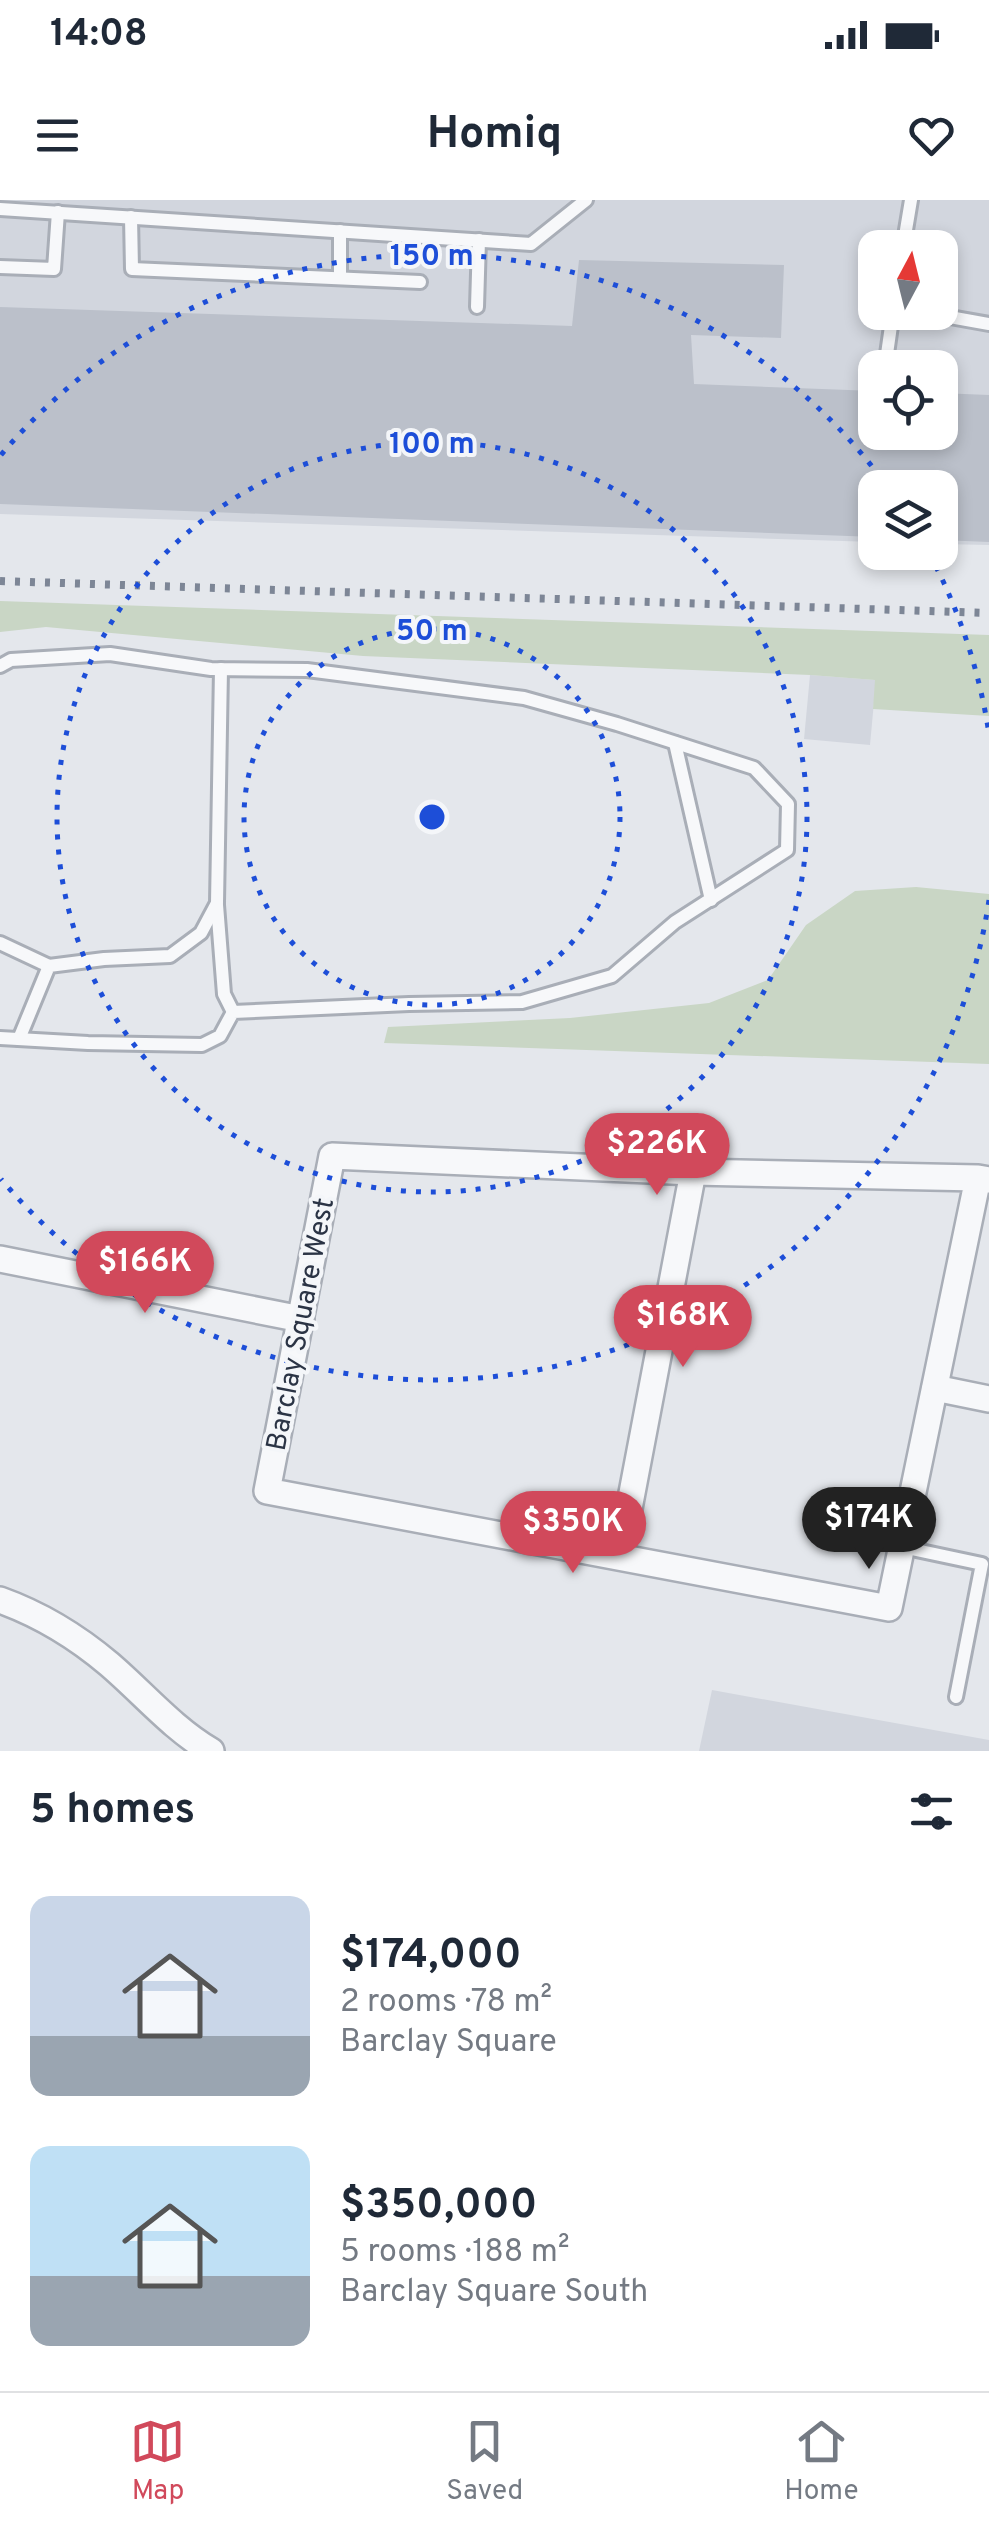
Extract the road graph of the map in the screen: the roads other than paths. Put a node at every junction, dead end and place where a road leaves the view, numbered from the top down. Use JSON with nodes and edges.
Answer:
{"nodes":[{"id":1,"x":586,"y":200,"type":"edge"},
{"id":2,"x":911,"y":200,"type":"edge"},
{"id":3,"x":18,"y":205,"type":"edge"},
{"id":4,"x":0,"y":209,"type":"edge"},
{"id":5,"x":58,"y":212,"type":"junction"},
{"id":6,"x":131,"y":217,"type":"junction"},
{"id":7,"x":907,"y":230,"type":"edge"},
{"id":8,"x":340,"y":231,"type":"junction"},
{"id":9,"x":479,"y":240,"type":"junction"},
{"id":10,"x":0,"y":267,"type":"edge"},
{"id":11,"x":340,"y":278,"type":"junction"},
{"id":12,"x":420,"y":282,"type":"dead end"},
{"id":13,"x":476,"y":307,"type":"dead end"},
{"id":14,"x":958,"y":318,"type":"edge"},
{"id":15,"x":989,"y":324,"type":"edge"},
{"id":16,"x":0,"y":666,"type":"edge"},
{"id":17,"x":222,"y":669,"type":"junction"},
{"id":18,"x":674,"y":744,"type":"junction"},
{"id":19,"x":711,"y":900,"type":"junction"},
{"id":20,"x":217,"y":903,"type":"junction"},
{"id":21,"x":0,"y":942,"type":"edge"},
{"id":22,"x":48,"y":966,"type":"junction"},
{"id":23,"x":233,"y":1012,"type":"junction"},
{"id":24,"x":0,"y":1038,"type":"edge"},
{"id":25,"x":19,"y":1039,"type":"junction"},
{"id":26,"x":693,"y":1172,"type":"junction"},
{"id":27,"x":983,"y":1179,"type":"edge"},
{"id":28,"x":0,"y":1259,"type":"edge"},
{"id":29,"x":301,"y":1320,"type":"junction"},
{"id":30,"x":935,"y":1388,"type":"junction"},
{"id":31,"x":989,"y":1399,"type":"edge"},
{"id":32,"x":902,"y":1547,"type":"junction"},
{"id":33,"x":620,"y":1556,"type":"junction"},
{"id":34,"x":0,"y":1600,"type":"edge"},
{"id":35,"x":956,"y":1697,"type":"dead end"},
{"id":36,"x":211,"y":1751,"type":"edge"}],
"edges":[{"from":1,"to":9,"type":"lane"},
{"from":2,"to":7,"type":"lane"},
{"from":3,"to":4,"type":"lane"},
{"from":3,"to":5,"type":"lane"},
{"from":5,"to":6,"type":"lane"},
{"from":5,"to":10,"type":"lane"},
{"from":6,"to":8,"type":"lane"},
{"from":6,"to":11,"type":"lane"},
{"from":8,"to":9,"type":"lane"},
{"from":8,"to":11,"type":"lane"},
{"from":9,"to":13,"type":"lane"},
{"from":11,"to":12,"type":"lane"},
{"from":14,"to":15,"type":"lane"},
{"from":16,"to":17,"type":"lane"},
{"from":17,"to":18,"type":"lane"},
{"from":17,"to":20,"type":"lane"},
{"from":18,"to":19,"type":"lane"},
{"from":18,"to":19,"type":"lane"},
{"from":19,"to":23,"type":"lane"},
{"from":20,"to":22,"type":"lane"},
{"from":20,"to":23,"type":"lane"},
{"from":21,"to":22,"type":"lane"},
{"from":22,"to":25,"type":"lane"},
{"from":23,"to":25,"type":"lane"},
{"from":24,"to":25,"type":"lane"},
{"from":26,"to":27,"type":"street"},
{"from":26,"to":29,"type":"street","name":"Barclay Square West"},
{"from":26,"to":33,"type":"street"},
{"from":27,"to":30,"type":"street"},
{"from":28,"to":29,"type":"street"},
{"from":29,"to":33,"type":"street","name":"Barclay Square West"},
{"from":30,"to":31,"type":"street"},
{"from":30,"to":32,"type":"street"},
{"from":32,"to":33,"type":"street"},
{"from":32,"to":35,"type":"lane"},
{"from":34,"to":36,"type":"street"}]}
